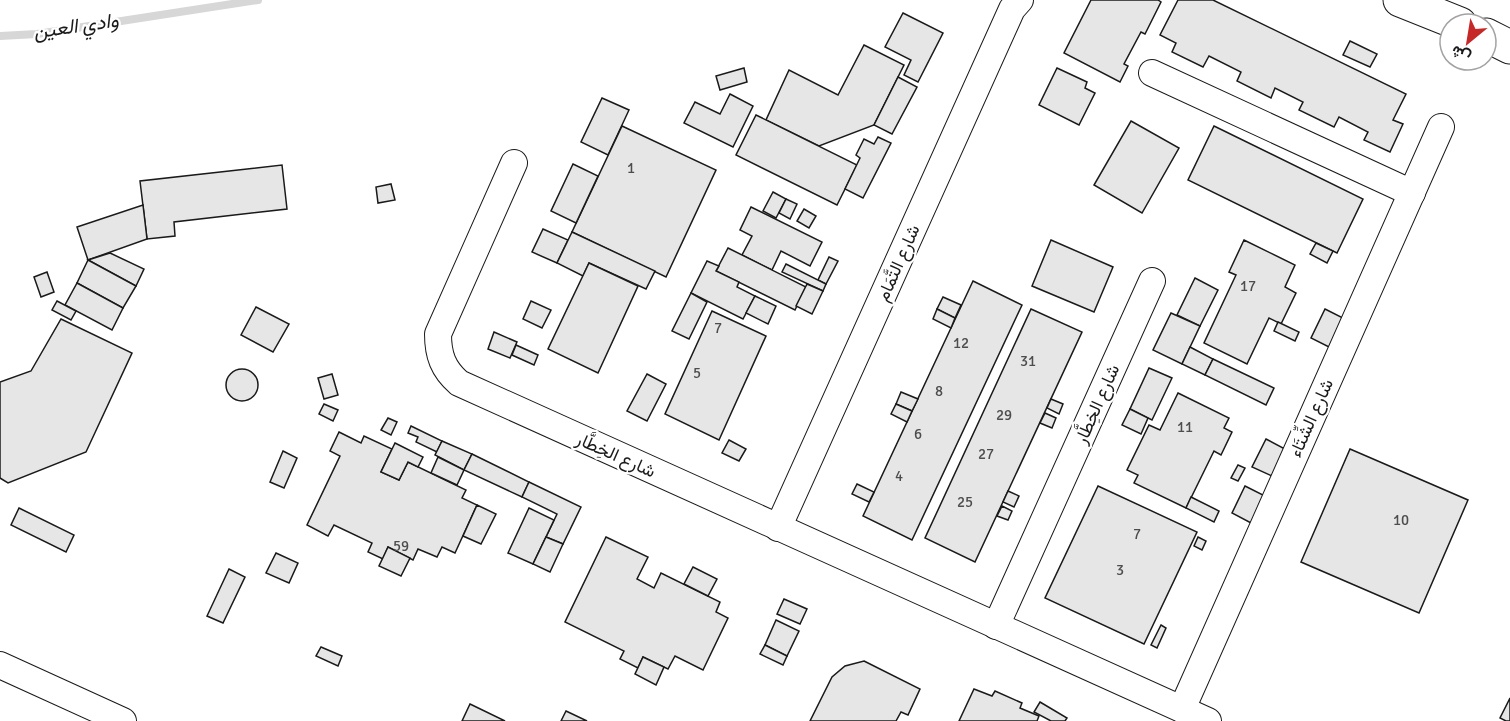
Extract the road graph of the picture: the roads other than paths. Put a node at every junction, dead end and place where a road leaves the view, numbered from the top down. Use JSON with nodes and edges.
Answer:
{"nodes":[{"id":1,"x":1020,"y":0,"type":"edge"},
{"id":2,"x":1400,"y":0,"type":"edge"},
{"id":3,"x":1438,"y":15,"type":"edge"},
{"id":4,"x":1152,"y":73,"type":"dead end"},
{"id":5,"x":1441,"y":127,"type":"dead end"},
{"id":6,"x":514,"y":163,"type":"dead end"},
{"id":7,"x":1412,"y":193,"type":"junction"},
{"id":8,"x":1152,"y":280,"type":"dead end"},
{"id":9,"x":778,"y":528,"type":"junction"},
{"id":10,"x":996,"y":626,"type":"junction"},
{"id":11,"x":0,"y":665,"type":"edge"},
{"id":12,"x":1182,"y":709,"type":"junction"},
{"id":13,"x":123,"y":721,"type":"edge"},
{"id":14,"x":1208,"y":721,"type":"edge"}],
"edges":[{"from":1,"to":9,"type":"street","name":"شارع التَّمَام"},
{"from":2,"to":3,"type":"main road"},
{"from":4,"to":7,"type":"street"},
{"from":5,"to":7,"type":"street","name":"شارع الشِّتَاء"},
{"from":6,"to":9,"type":"street","name":"شارع الخِطَّار"},
{"from":7,"to":12,"type":"street","name":"شارع الشِّتَاء"},
{"from":8,"to":10,"type":"street","name":"شارع الخِطَّار"},
{"from":9,"to":10,"type":"street","name":"شارع الخِطَّار"},
{"from":10,"to":12,"type":"street","name":"شارع الخِطَّار"},
{"from":11,"to":13,"type":"street"},
{"from":12,"to":14,"type":"street","name":"شارع الخِطَّار"}]}
